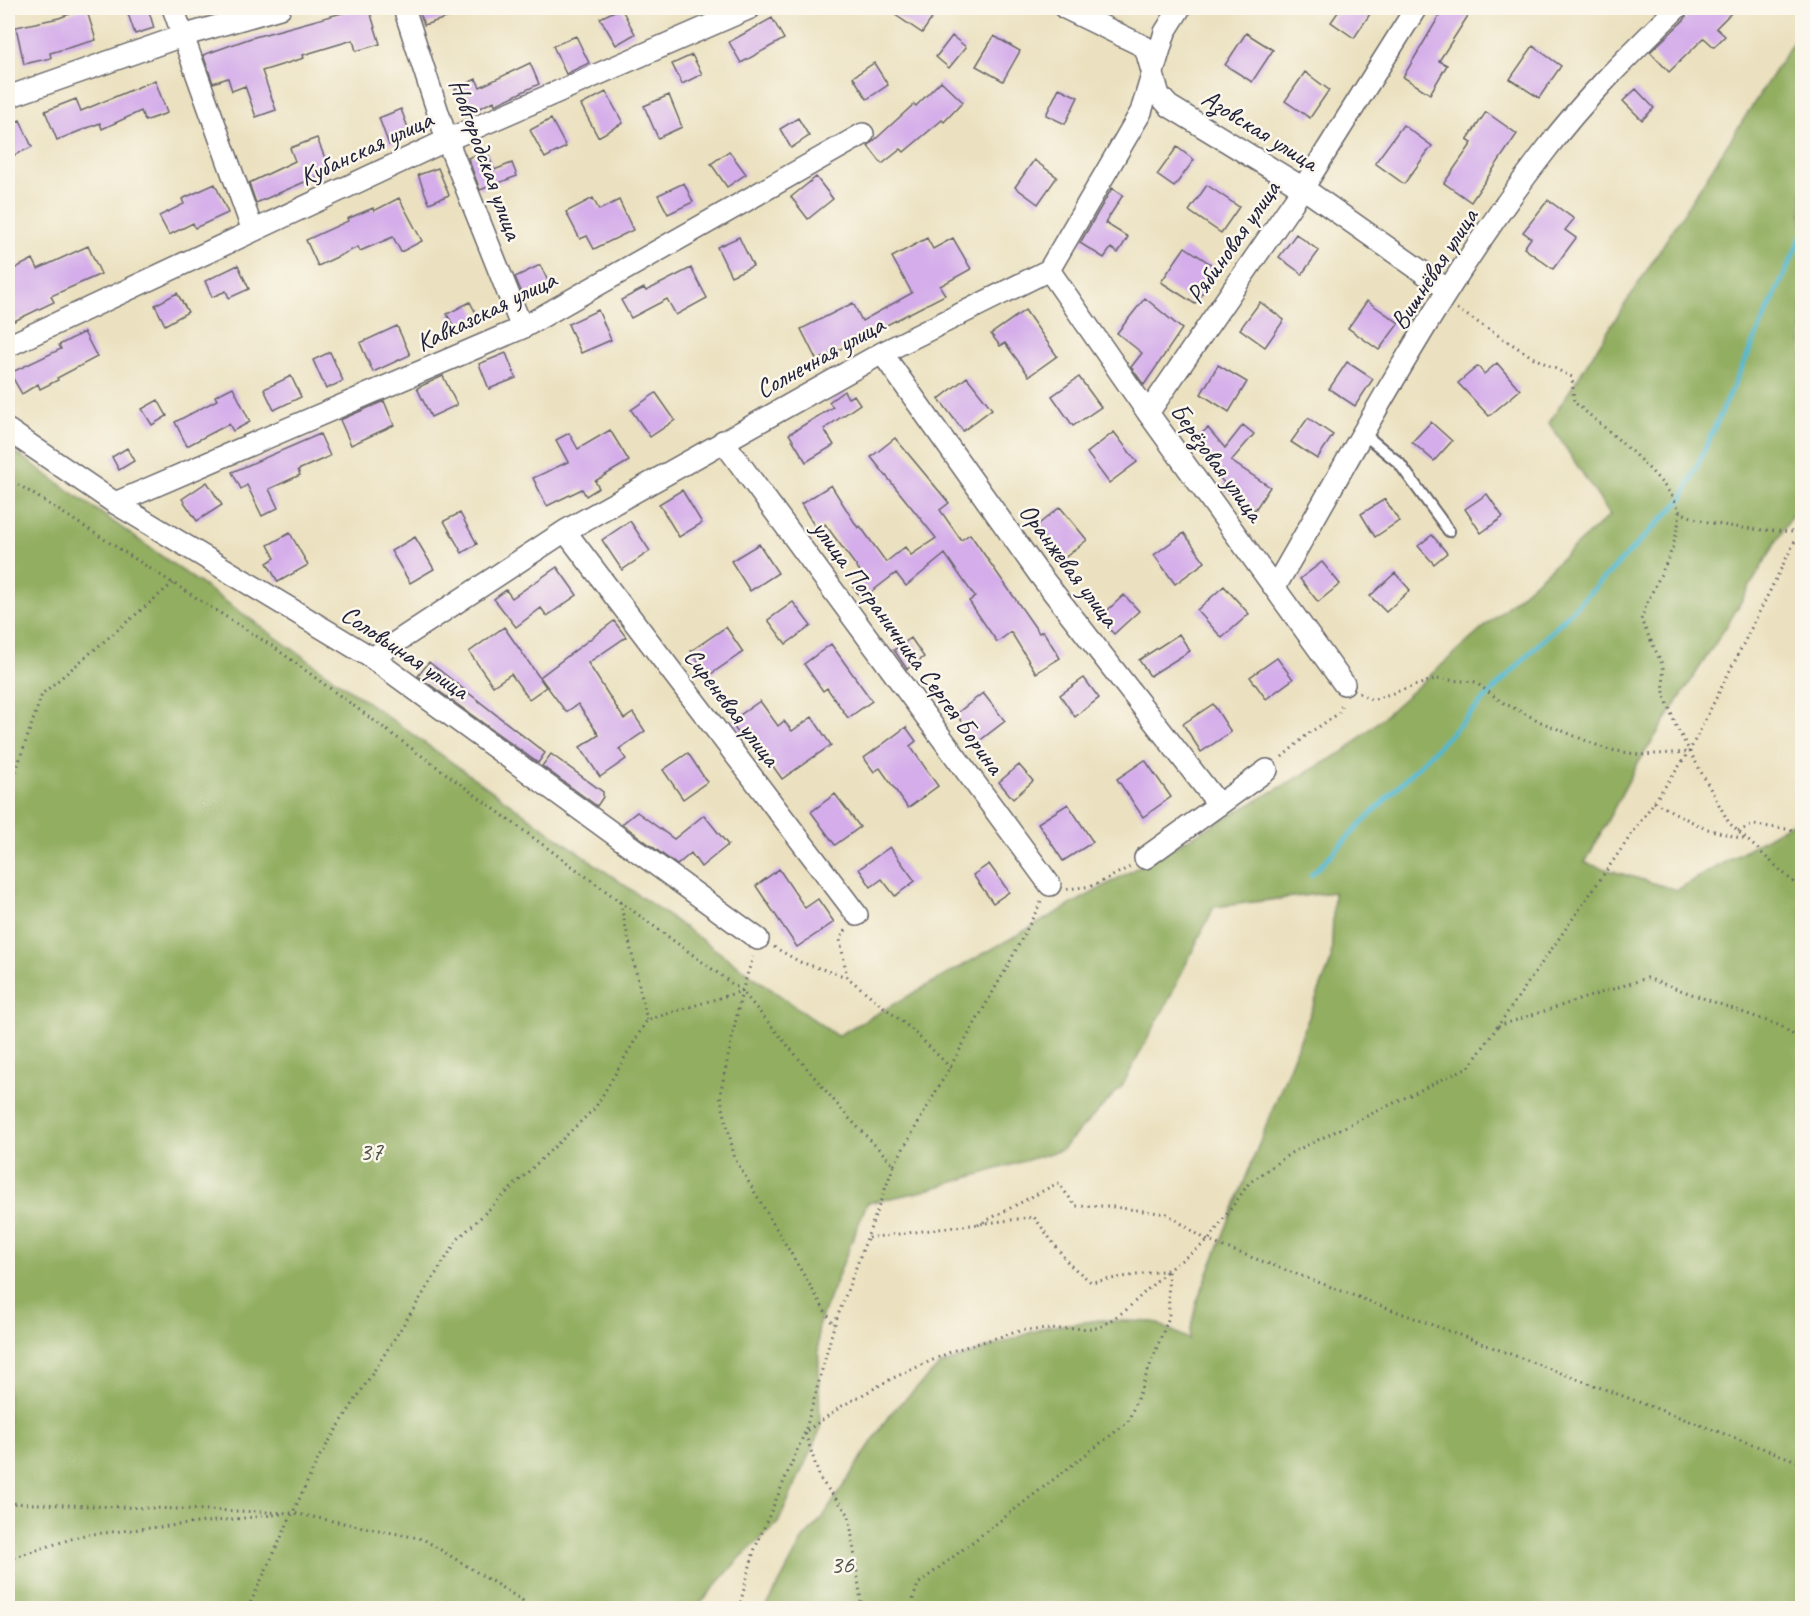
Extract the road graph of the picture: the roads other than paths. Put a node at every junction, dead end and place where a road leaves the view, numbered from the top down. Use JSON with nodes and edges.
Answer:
{"nodes":[{"id":1,"x":173,"y":8,"type":"edge"},
{"id":2,"x":280,"y":8,"type":"edge"},
{"id":3,"x":404,"y":8,"type":"edge"},
{"id":4,"x":750,"y":8,"type":"edge"},
{"id":5,"x":1065,"y":8,"type":"edge"},
{"id":6,"x":1180,"y":8,"type":"edge"},
{"id":7,"x":1416,"y":8,"type":"edge"},
{"id":8,"x":1677,"y":8,"type":"edge"},
{"id":9,"x":182,"y":36,"type":"junction"},
{"id":10,"x":1151,"y":74,"type":"junction"},
{"id":11,"x":8,"y":97,"type":"edge"},
{"id":12,"x":863,"y":134,"type":"dead end"},
{"id":13,"x":447,"y":140,"type":"junction"},
{"id":14,"x":1303,"y":188,"type":"junction"},
{"id":15,"x":253,"y":231,"type":"junction"},
{"id":16,"x":1049,"y":270,"type":"junction"},
{"id":17,"x":1446,"y":294,"type":"junction"},
{"id":18,"x":522,"y":328,"type":"junction"},
{"id":19,"x":8,"y":346,"type":"edge"},
{"id":20,"x":882,"y":353,"type":"junction"},
{"id":21,"x":1148,"y":413,"type":"junction"},
{"id":22,"x":8,"y":430,"type":"edge"},
{"id":23,"x":1364,"y":434,"type":"junction"},
{"id":24,"x":723,"y":441,"type":"junction"},
{"id":25,"x":115,"y":503,"type":"junction"},
{"id":26,"x":565,"y":531,"type":"junction"},
{"id":27,"x":1449,"y":531,"type":"dead end"},
{"id":28,"x":1275,"y":587,"type":"junction"},
{"id":29,"x":372,"y":658,"type":"junction"},
{"id":30,"x":1344,"y":684,"type":"road end"},
{"id":31,"x":1268,"y":770,"type":"road end"},
{"id":32,"x":1218,"y":805,"type":"junction"},
{"id":33,"x":1145,"y":858,"type":"road end"},
{"id":34,"x":1050,"y":885,"type":"road end"},
{"id":35,"x":856,"y":915,"type":"road end"},
{"id":36,"x":758,"y":939,"type":"road end"}],
"edges":[{"from":1,"to":9,"type":"street"},
{"from":2,"to":9,"type":"street"},
{"from":3,"to":13,"type":"street","name":"Новгородская улица"},
{"from":4,"to":13,"type":"street","name":"Кубанская улица"},
{"from":5,"to":10,"type":"street","name":"Азовская улица"},
{"from":6,"to":10,"type":"street"},
{"from":7,"to":14,"type":"street","name":"Рябиновая улица"},
{"from":8,"to":17,"type":"street","name":"Вишнёвая улица"},
{"from":9,"to":11,"type":"street"},
{"from":9,"to":15,"type":"street"},
{"from":10,"to":14,"type":"street","name":"Азовская улица"},
{"from":10,"to":16,"type":"street"},
{"from":12,"to":18,"type":"street","name":"Кавказская улица"},
{"from":13,"to":15,"type":"street","name":"Кубанская улица"},
{"from":13,"to":18,"type":"street","name":"Новгородская улица"},
{"from":14,"to":17,"type":"street","name":"Азовская улица"},
{"from":14,"to":21,"type":"street","name":"Рябиновая улица"},
{"from":15,"to":19,"type":"street","name":"Кубанская улица"},
{"from":16,"to":20,"type":"street","name":"Солнечная улица"},
{"from":16,"to":21,"type":"street","name":"Берёзовая улица"},
{"from":17,"to":23,"type":"street","name":"Вишнёвая улица"},
{"from":18,"to":25,"type":"street","name":"Кавказская улица"},
{"from":20,"to":24,"type":"street","name":"Солнечная улица"},
{"from":20,"to":32,"type":"street","name":"Оранжевая улица"},
{"from":21,"to":28,"type":"street","name":"Берёзовая улица"},
{"from":22,"to":25,"type":"street","name":"Соловьиная улица"},
{"from":23,"to":27,"type":"lane"},
{"from":23,"to":28,"type":"street","name":"Вишнёвая улица"},
{"from":24,"to":26,"type":"street","name":"Солнечная улица"},
{"from":24,"to":34,"type":"street","name":"улица Пограничника Сергея Борина"},
{"from":25,"to":29,"type":"street","name":"Соловьиная улица"},
{"from":26,"to":29,"type":"street","name":"Солнечная улица"},
{"from":26,"to":35,"type":"street","name":"Сиреневая улица"},
{"from":28,"to":30,"type":"street","name":"Берёзовая улица"},
{"from":29,"to":36,"type":"street","name":"Соловьиная улица"},
{"from":31,"to":32,"type":"street"},
{"from":32,"to":33,"type":"street"}]}
